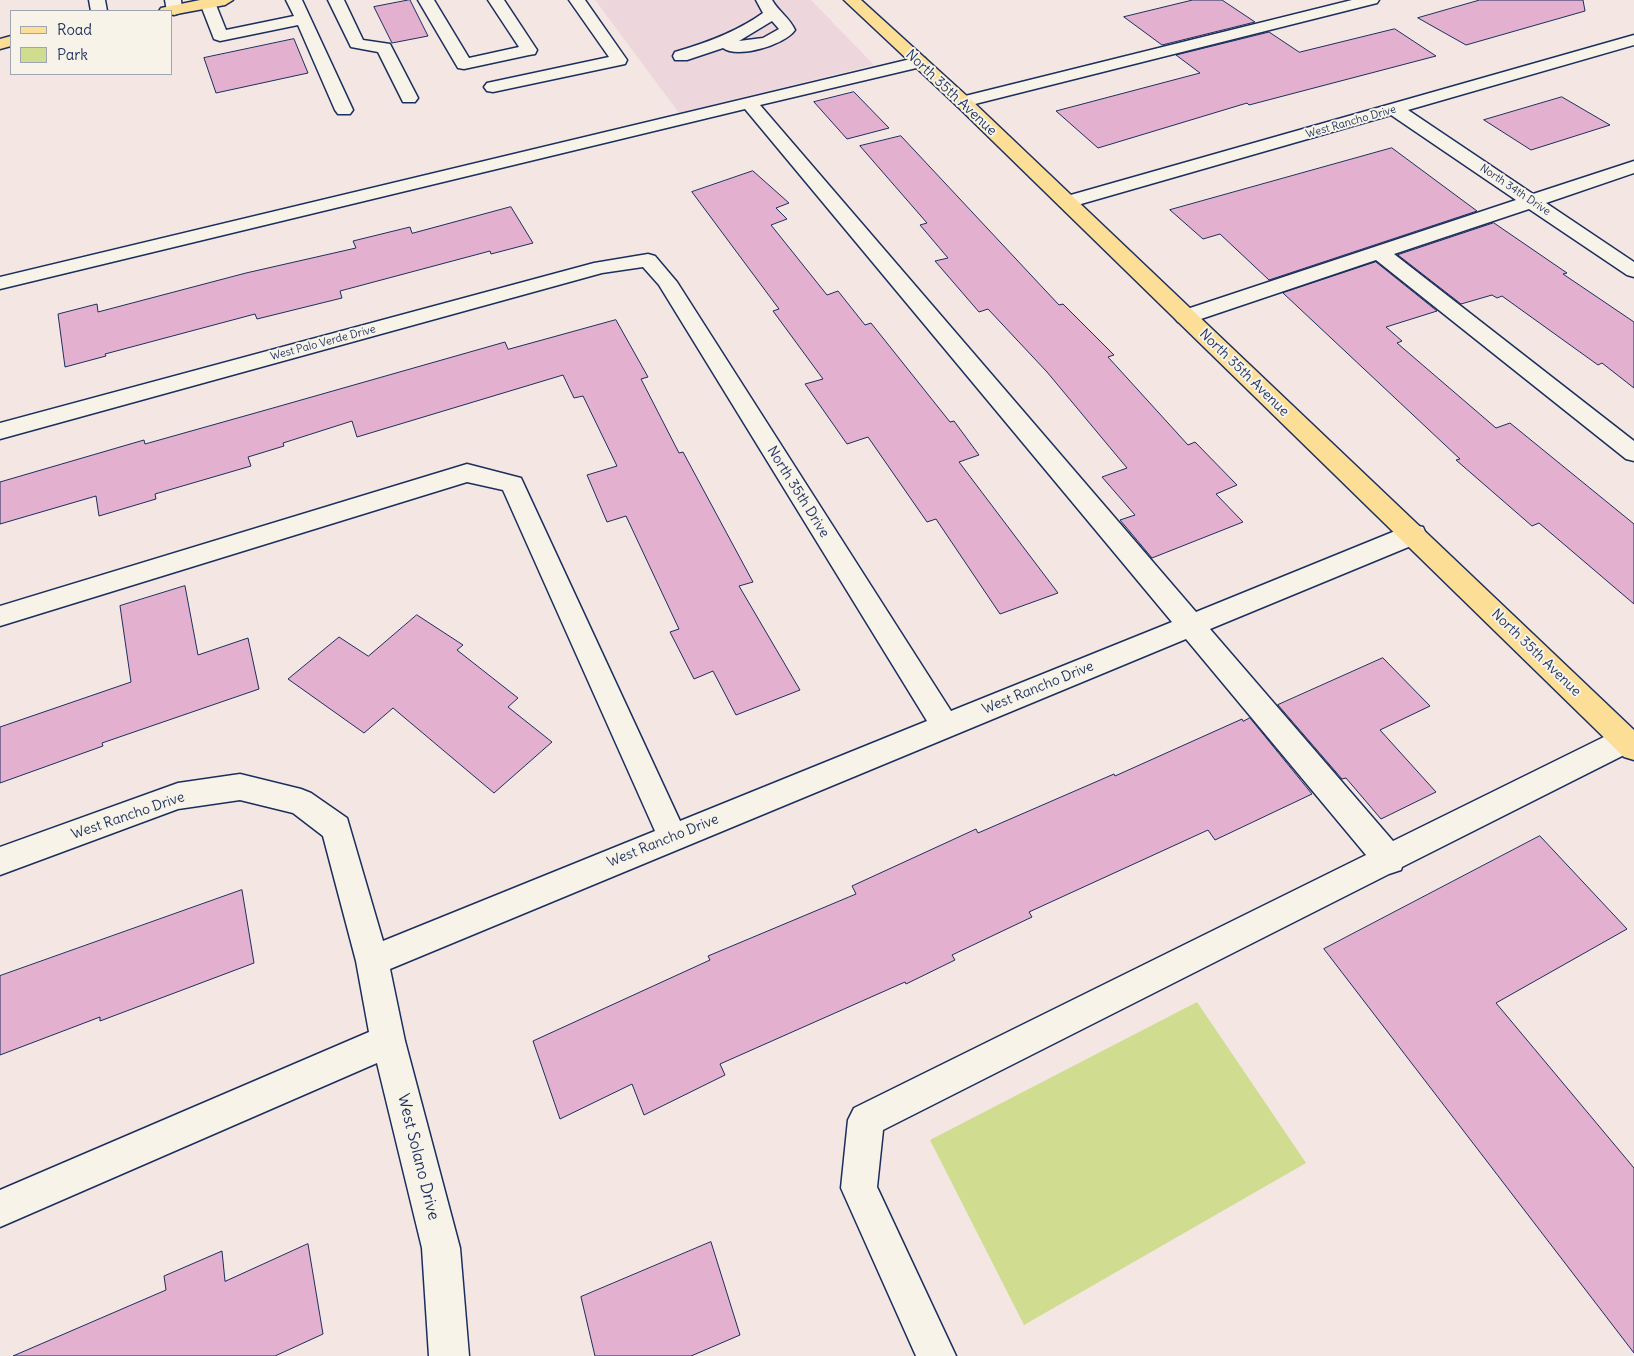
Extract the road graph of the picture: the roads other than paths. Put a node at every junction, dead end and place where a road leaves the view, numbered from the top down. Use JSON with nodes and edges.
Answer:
{"nodes":[{"id":1,"x":225,"y":0,"type":"edge"},
{"id":2,"x":294,"y":0,"type":"edge"},
{"id":3,"x":336,"y":0,"type":"edge"},
{"id":4,"x":426,"y":0,"type":"edge"},
{"id":5,"x":496,"y":0,"type":"edge"},
{"id":6,"x":577,"y":0,"type":"edge"},
{"id":7,"x":852,"y":0,"type":"edge"},
{"id":8,"x":1371,"y":0,"type":"edge"},
{"id":9,"x":208,"y":3,"type":"junction"},
{"id":10,"x":172,"y":7,"type":"edge"},
{"id":11,"x":768,"y":7,"type":"edge"},
{"id":12,"x":303,"y":20,"type":"junction"},
{"id":13,"x":1634,"y":40,"type":"edge"},
{"id":14,"x":711,"y":47,"type":"junction"},
{"id":15,"x":682,"y":56,"type":"dead end"},
{"id":16,"x":919,"y":62,"type":"junction"},
{"id":17,"x":493,"y":87,"type":"dead end"},
{"id":18,"x":408,"y":98,"type":"dead end"},
{"id":19,"x":963,"y":102,"type":"junction"},
{"id":20,"x":749,"y":103,"type":"junction"},
{"id":21,"x":344,"y":110,"type":"dead end"},
{"id":22,"x":1396,"y":110,"type":"junction"},
{"id":23,"x":1634,"y":166,"type":"edge"},
{"id":24,"x":1530,"y":201,"type":"junction"},
{"id":25,"x":1066,"y":202,"type":"junction"},
{"id":26,"x":1378,"y":252,"type":"junction"},
{"id":27,"x":648,"y":260,"type":"joint"},
{"id":28,"x":1634,"y":271,"type":"edge"},
{"id":29,"x":0,"y":283,"type":"edge"},
{"id":30,"x":1185,"y":317,"type":"junction"},
{"id":31,"x":0,"y":431,"type":"edge"},
{"id":32,"x":1634,"y":452,"type":"edge"},
{"id":33,"x":1414,"y":534,"type":"junction"},
{"id":34,"x":0,"y":616,"type":"edge"},
{"id":35,"x":1190,"y":626,"type":"junction"},
{"id":36,"x":944,"y":726,"type":"junction"},
{"id":37,"x":1630,"y":744,"type":"edge"},
{"id":38,"x":673,"y":838,"type":"junction"},
{"id":39,"x":1390,"y":860,"type":"junction"},
{"id":40,"x":0,"y":861,"type":"edge"},
{"id":41,"x":372,"y":961,"type":"junction"},
{"id":42,"x":388,"y":1041,"type":"junction"},
{"id":43,"x":0,"y":1209,"type":"edge"},
{"id":44,"x":449,"y":1356,"type":"edge"},
{"id":45,"x":936,"y":1356,"type":"edge"}],
"edges":[{"from":1,"to":9,"type":"main road"},
{"from":2,"to":12,"type":"street"},
{"from":3,"to":18,"type":"street"},
{"from":4,"to":5,"type":"street"},
{"from":6,"to":17,"type":"street"},
{"from":7,"to":16,"type":"main road","name":"North 35th Avenue"},
{"from":8,"to":19,"type":"street"},
{"from":9,"to":10,"type":"main road"},
{"from":9,"to":12,"type":"street"},
{"from":11,"to":14,"type":"street"},
{"from":11,"to":14,"type":"street"},
{"from":12,"to":21,"type":"street"},
{"from":13,"to":22,"type":"street","name":"West Rancho Drive"},
{"from":14,"to":15,"type":"street"},
{"from":16,"to":19,"type":"main road","name":"North 35th Avenue"},
{"from":16,"to":20,"type":"street"},
{"from":19,"to":25,"type":"main road","name":"North 35th Avenue"},
{"from":20,"to":29,"type":"street"},
{"from":20,"to":35,"type":"street"},
{"from":22,"to":24,"type":"street","name":"North 34th Drive"},
{"from":22,"to":25,"type":"street","name":"West Rancho Drive"},
{"from":23,"to":24,"type":"street"},
{"from":24,"to":26,"type":"street"},
{"from":24,"to":28,"type":"street","name":"North 34th Drive"},
{"from":25,"to":30,"type":"main road","name":"North 35th Avenue"},
{"from":26,"to":30,"type":"street"},
{"from":26,"to":32,"type":"street"},
{"from":27,"to":31,"type":"street","name":"West Palo Verde Drive"},
{"from":27,"to":36,"type":"street","name":"North 35th Drive"},
{"from":30,"to":33,"type":"main road","name":"North 35th Avenue"},
{"from":33,"to":35,"type":"street","name":"West Rancho Drive"},
{"from":33,"to":37,"type":"main road","name":"North 35th Avenue"},
{"from":34,"to":38,"type":"street"},
{"from":35,"to":36,"type":"street","name":"West Rancho Drive"},
{"from":35,"to":39,"type":"street"},
{"from":36,"to":38,"type":"street","name":"West Rancho Drive"},
{"from":37,"to":39,"type":"street"},
{"from":38,"to":41,"type":"street","name":"West Rancho Drive"},
{"from":39,"to":45,"type":"street"},
{"from":40,"to":41,"type":"street","name":"West Rancho Drive"},
{"from":41,"to":42,"type":"street","name":"West Solano Drive"},
{"from":42,"to":43,"type":"street"},
{"from":42,"to":44,"type":"street","name":"West Solano Drive"}]}
